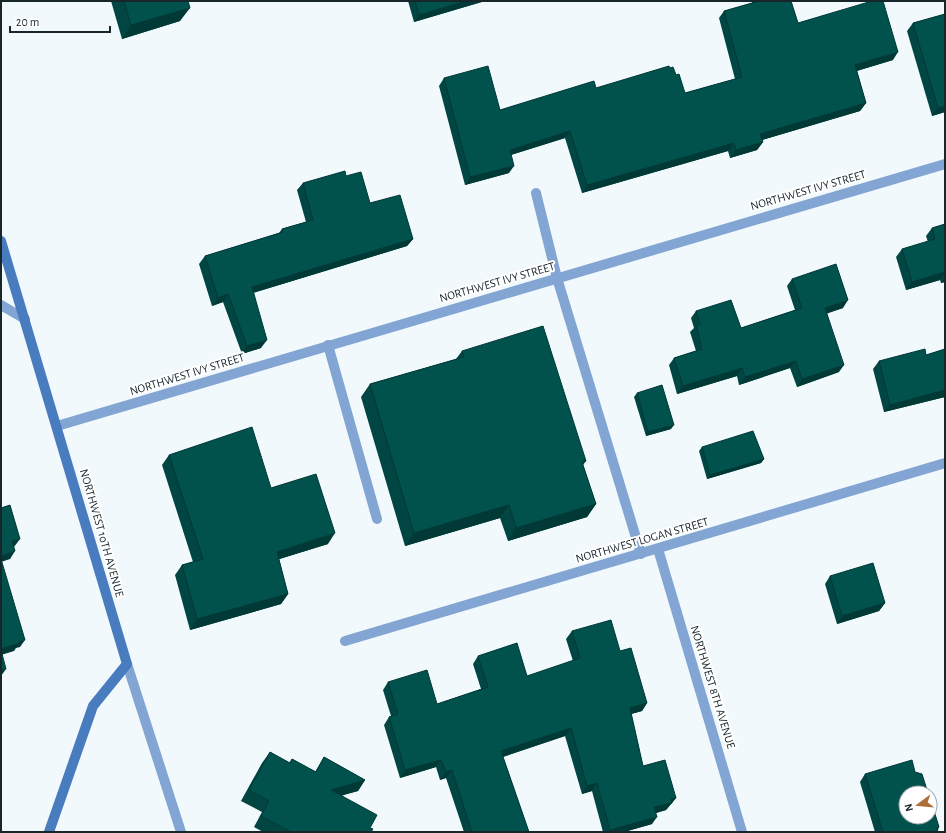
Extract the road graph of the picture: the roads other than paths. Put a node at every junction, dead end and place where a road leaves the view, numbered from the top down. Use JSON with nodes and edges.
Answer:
{"nodes":[{"id":1,"x":945,"y":164,"type":"edge"},
{"id":2,"x":536,"y":193,"type":"dead end"},
{"id":3,"x":1,"y":241,"type":"edge"},
{"id":4,"x":558,"y":278,"type":"junction"},
{"id":5,"x":1,"y":305,"type":"edge"},
{"id":6,"x":25,"y":319,"type":"junction"},
{"id":7,"x":328,"y":345,"type":"junction"},
{"id":8,"x":57,"y":426,"type":"junction"},
{"id":9,"x":945,"y":463,"type":"edge"},
{"id":10,"x":377,"y":519,"type":"dead end"},
{"id":11,"x":658,"y":549,"type":"junction"},
{"id":12,"x":641,"y":554,"type":"junction"},
{"id":13,"x":346,"y":641,"type":"dead end"},
{"id":14,"x":127,"y":664,"type":"junction"},
{"id":15,"x":48,"y":832,"type":"edge"},
{"id":16,"x":181,"y":832,"type":"edge"},
{"id":17,"x":742,"y":832,"type":"edge"}],
"edges":[{"from":1,"to":4,"type":"street","name":"NORTHWEST IVY STREET"},
{"from":2,"to":4,"type":"street"},
{"from":3,"to":6,"type":"street","name":"NORTHWEST 10TH AVENUE"},
{"from":4,"to":7,"type":"street","name":"NORTHWEST IVY STREET"},
{"from":4,"to":12,"type":"street"},
{"from":5,"to":6,"type":"street"},
{"from":6,"to":8,"type":"street","name":"NORTHWEST 10TH AVENUE"},
{"from":7,"to":8,"type":"street","name":"NORTHWEST IVY STREET"},
{"from":7,"to":10,"type":"street"},
{"from":8,"to":14,"type":"street","name":"NORTHWEST 10TH AVENUE"},
{"from":9,"to":11,"type":"street","name":"NORTHWEST LOGAN STREET"},
{"from":11,"to":12,"type":"street","name":"NORTHWEST LOGAN STREET"},
{"from":11,"to":17,"type":"street","name":"NORTHWEST 8TH AVENUE"},
{"from":12,"to":13,"type":"street","name":"NORTHWEST LOGAN STREET"},
{"from":14,"to":15,"type":"street"},
{"from":14,"to":16,"type":"street","name":"NORTHWEST 10TH AVENUE"}]}
